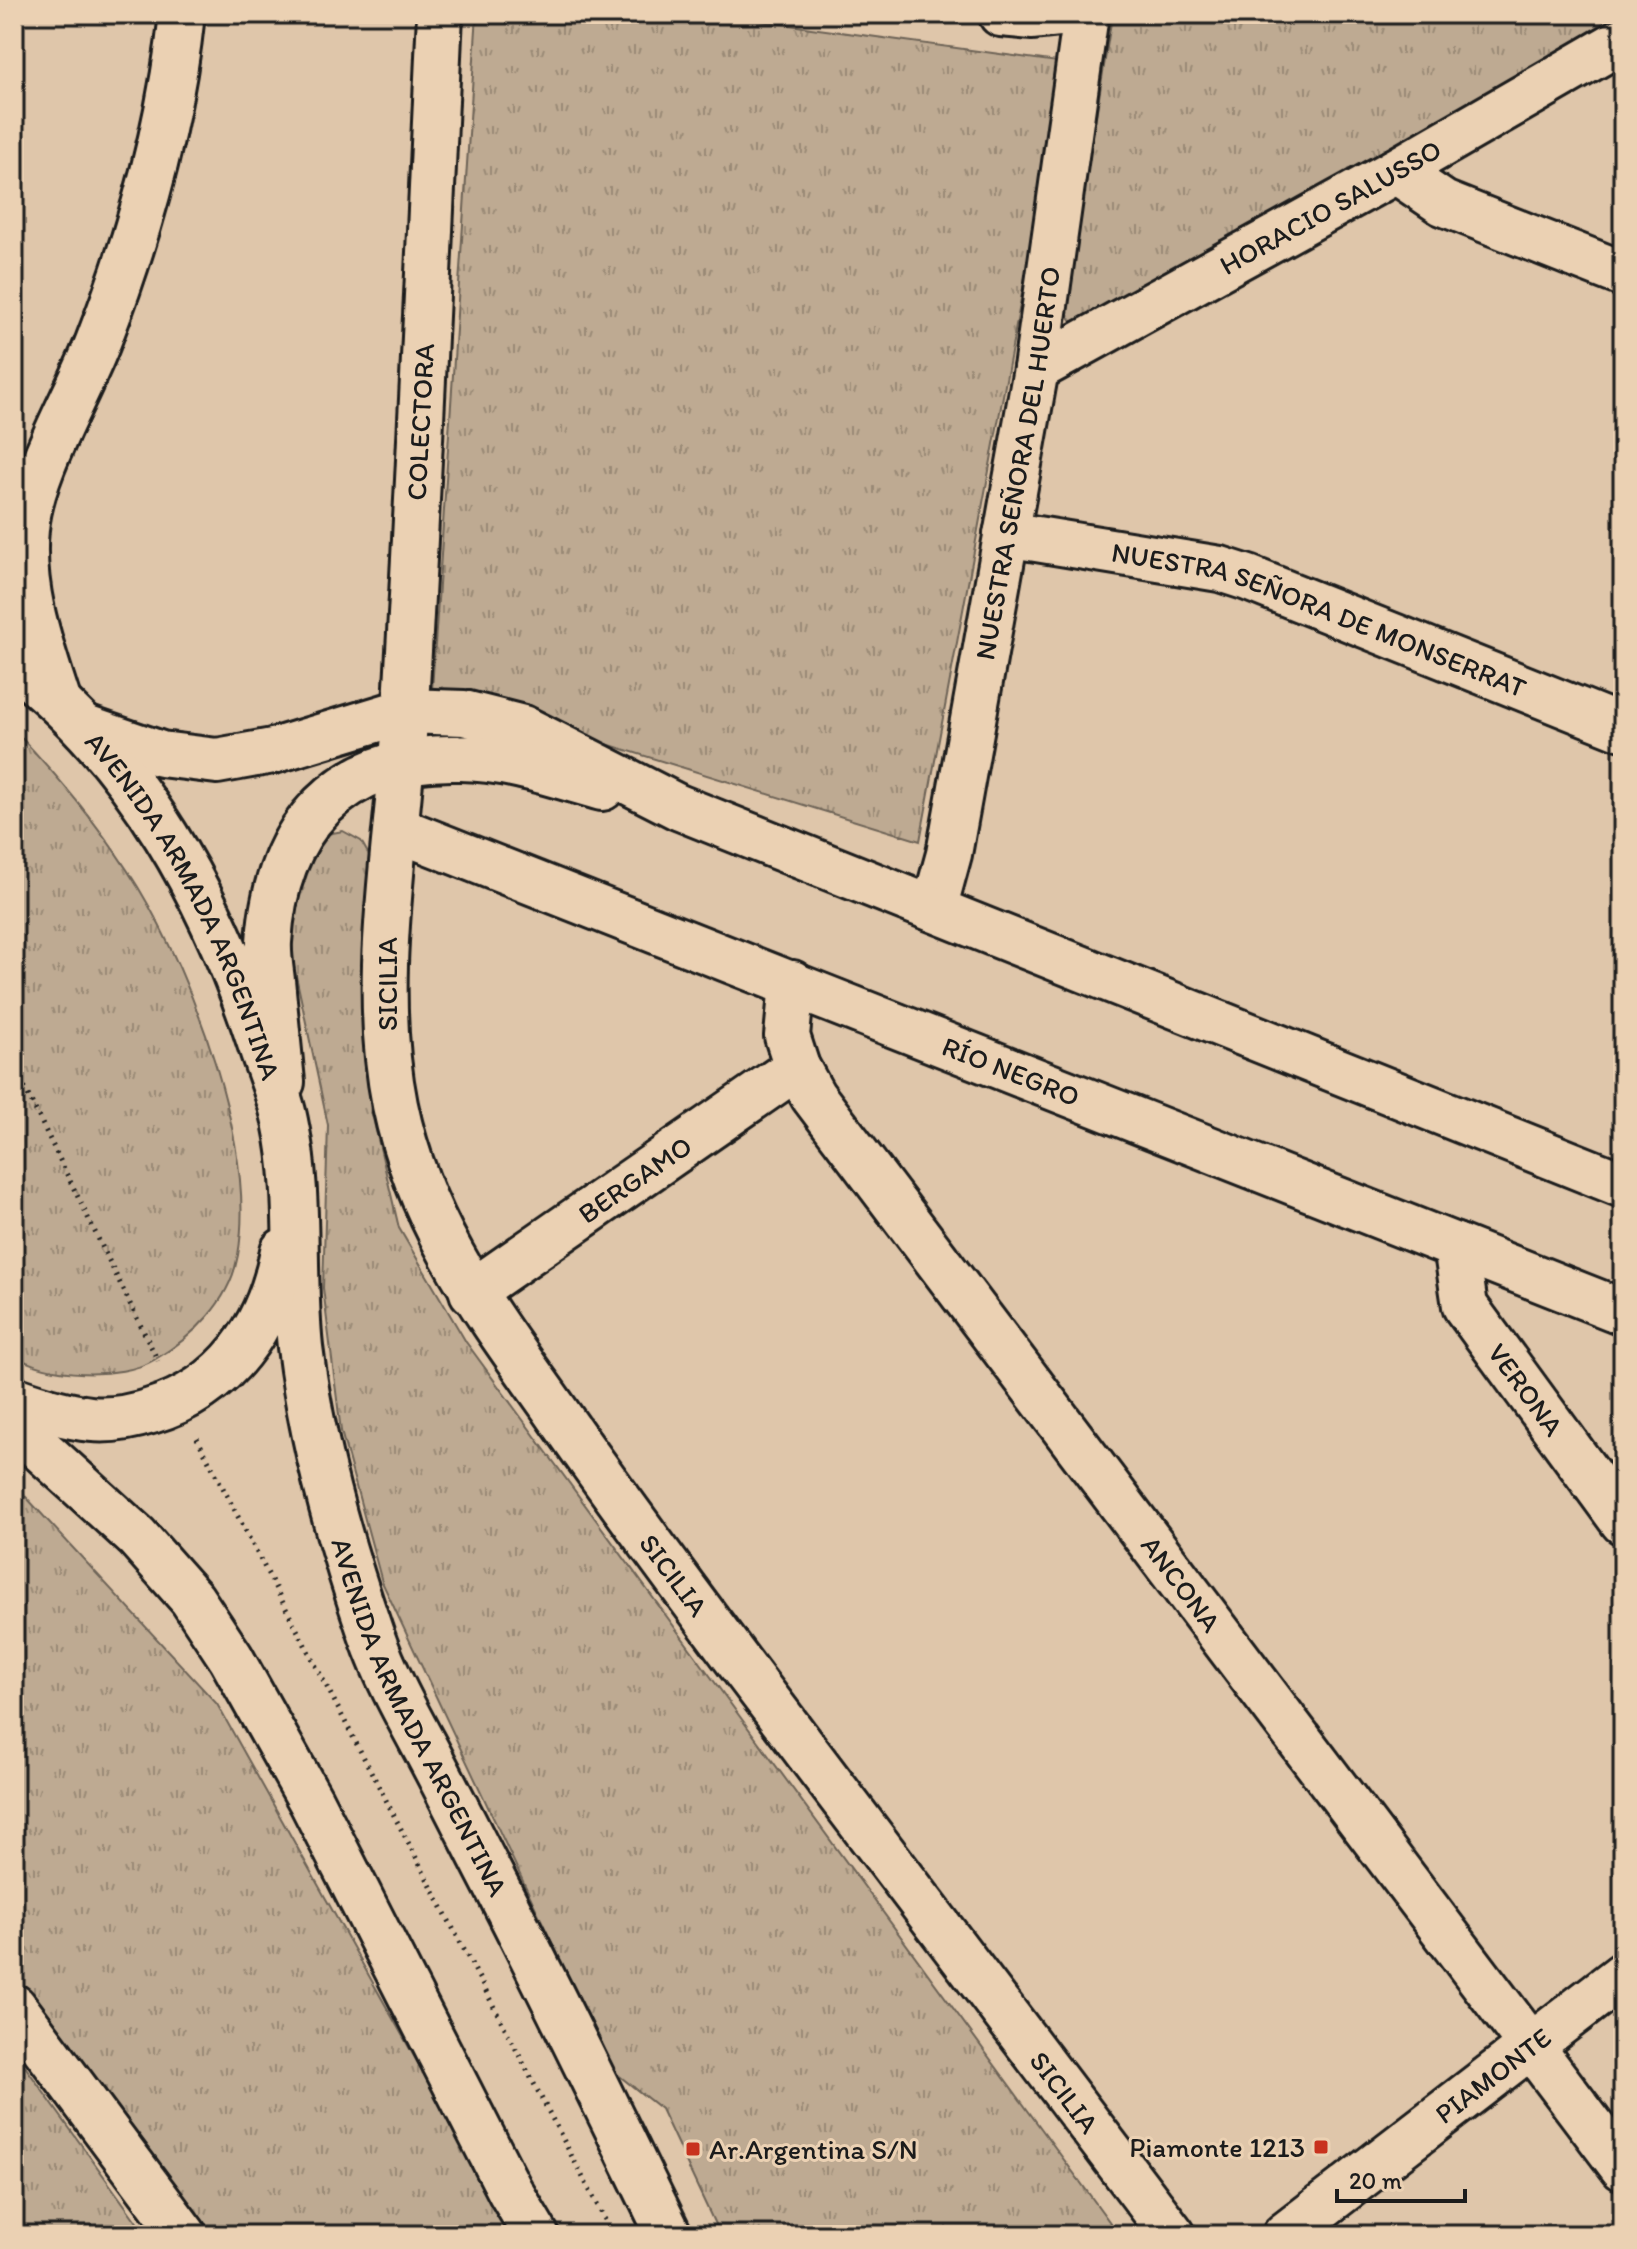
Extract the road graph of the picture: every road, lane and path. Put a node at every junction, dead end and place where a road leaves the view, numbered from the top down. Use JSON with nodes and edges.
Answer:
{"nodes":[{"id":1,"x":182,"y":14,"type":"edge"},
{"id":2,"x":440,"y":14,"type":"edge"},
{"id":3,"x":1001,"y":14,"type":"edge"},
{"id":4,"x":1061,"y":14,"type":"edge"},
{"id":5,"x":1086,"y":14,"type":"edge"},
{"id":6,"x":1623,"y":40,"type":"edge"},
{"id":7,"x":1396,"y":171,"type":"junction"},
{"id":8,"x":1623,"y":274,"type":"edge"},
{"id":9,"x":1036,"y":369,"type":"junction"},
{"id":10,"x":1006,"y":534,"type":"junction"},
{"id":11,"x":40,"y":688,"type":"edge"},
{"id":12,"x":405,"y":711,"type":"junction"},
{"id":13,"x":1623,"y":728,"type":"edge"},
{"id":14,"x":402,"y":761,"type":"junction"},
{"id":15,"x":678,"y":807,"type":"junction"},
{"id":16,"x":397,"y":829,"type":"junction"},
{"id":17,"x":934,"y":909,"type":"junction"},
{"id":18,"x":792,"y":983,"type":"junction"},
{"id":19,"x":14,"y":1066,"type":"edge"},
{"id":20,"x":797,"y":1067,"type":"junction"},
{"id":21,"x":288,"y":1140,"type":"junction"},
{"id":22,"x":1623,"y":1185,"type":"edge"},
{"id":23,"x":1456,"y":1246,"type":"junction"},
{"id":24,"x":472,"y":1292,"type":"junction"},
{"id":25,"x":1623,"y":1312,"type":"edge"},
{"id":26,"x":14,"y":1399,"type":"edge"},
{"id":27,"x":179,"y":1403,"type":"junction"},
{"id":28,"x":14,"y":1425,"type":"edge"},
{"id":29,"x":1623,"y":1522,"type":"edge"},
{"id":30,"x":1623,"y":1975,"type":"edge"},
{"id":31,"x":14,"y":2007,"type":"edge"},
{"id":32,"x":1532,"y":2047,"type":"junction"},
{"id":33,"x":1623,"y":2168,"type":"edge"},
{"id":34,"x":184,"y":2235,"type":"edge"},
{"id":35,"x":536,"y":2235,"type":"edge"},
{"id":36,"x":613,"y":2235,"type":"edge"},
{"id":37,"x":669,"y":2235,"type":"edge"},
{"id":38,"x":1173,"y":2235,"type":"edge"},
{"id":39,"x":1285,"y":2235,"type":"edge"}],
"edges":[{"from":1,"to":11,"type":"main road"},
{"from":2,"to":12,"type":"main road","name":"COLECTORA"},
{"from":3,"to":4,"type":"main road"},
{"from":5,"to":9,"type":"main road","name":"NUESTRA SEÑORA DEL HUERTO"},
{"from":6,"to":7,"type":"main road","name":"HORACIO SALUSSO"},
{"from":7,"to":8,"type":"main road"},
{"from":7,"to":9,"type":"main road","name":"HORACIO SALUSSO"},
{"from":9,"to":10,"type":"main road","name":"NUESTRA SEÑORA DEL HUERTO"},
{"from":10,"to":13,"type":"main road","name":"NUESTRA SEÑORA DE MONSERRAT"},
{"from":10,"to":17,"type":"main road","name":"NUESTRA SEÑORA DEL HUERTO"},
{"from":11,"to":12,"type":"main road"},
{"from":11,"to":21,"type":"main road","name":"AVENIDA ARMADA ARGENTINA"},
{"from":12,"to":14,"type":"main road","name":"COLECTORA"},
{"from":12,"to":15,"type":"main road"},
{"from":14,"to":15,"type":"main road"},
{"from":14,"to":16,"type":"main road","name":"COLECTORA"},
{"from":14,"to":21,"type":"main road"},
{"from":15,"to":17,"type":"main road"},
{"from":16,"to":18,"type":"main road","name":"RÍO NEGRO"},
{"from":16,"to":24,"type":"main road","name":"SICILIA"},
{"from":17,"to":22,"type":"main road"},
{"from":18,"to":20,"type":"main road","name":"ANCONA"},
{"from":18,"to":23,"type":"main road","name":"RÍO NEGRO"},
{"from":19,"to":27,"type":"path"},
{"from":20,"to":24,"type":"main road","name":"BERGAMO"},
{"from":20,"to":32,"type":"main road","name":"ANCONA"},
{"from":21,"to":27,"type":"main road","name":"AVENIDA ARMADA ARGENTINA"},
{"from":21,"to":37,"type":"main road","name":"AVENIDA ARMADA ARGENTINA"},
{"from":23,"to":25,"type":"main road","name":"RÍO NEGRO"},
{"from":23,"to":29,"type":"main road","name":"VERONA"},
{"from":24,"to":38,"type":"main road","name":"SICILIA"},
{"from":26,"to":27,"type":"main road","name":"AVENIDA ARMADA ARGENTINA"},
{"from":27,"to":36,"type":"path"},
{"from":28,"to":35,"type":"main road"},
{"from":30,"to":32,"type":"main road","name":"PIAMONTE"},
{"from":31,"to":34,"type":"main road"},
{"from":32,"to":33,"type":"main road","name":"ANCONA"},
{"from":32,"to":39,"type":"main road","name":"PIAMONTE"}]}
